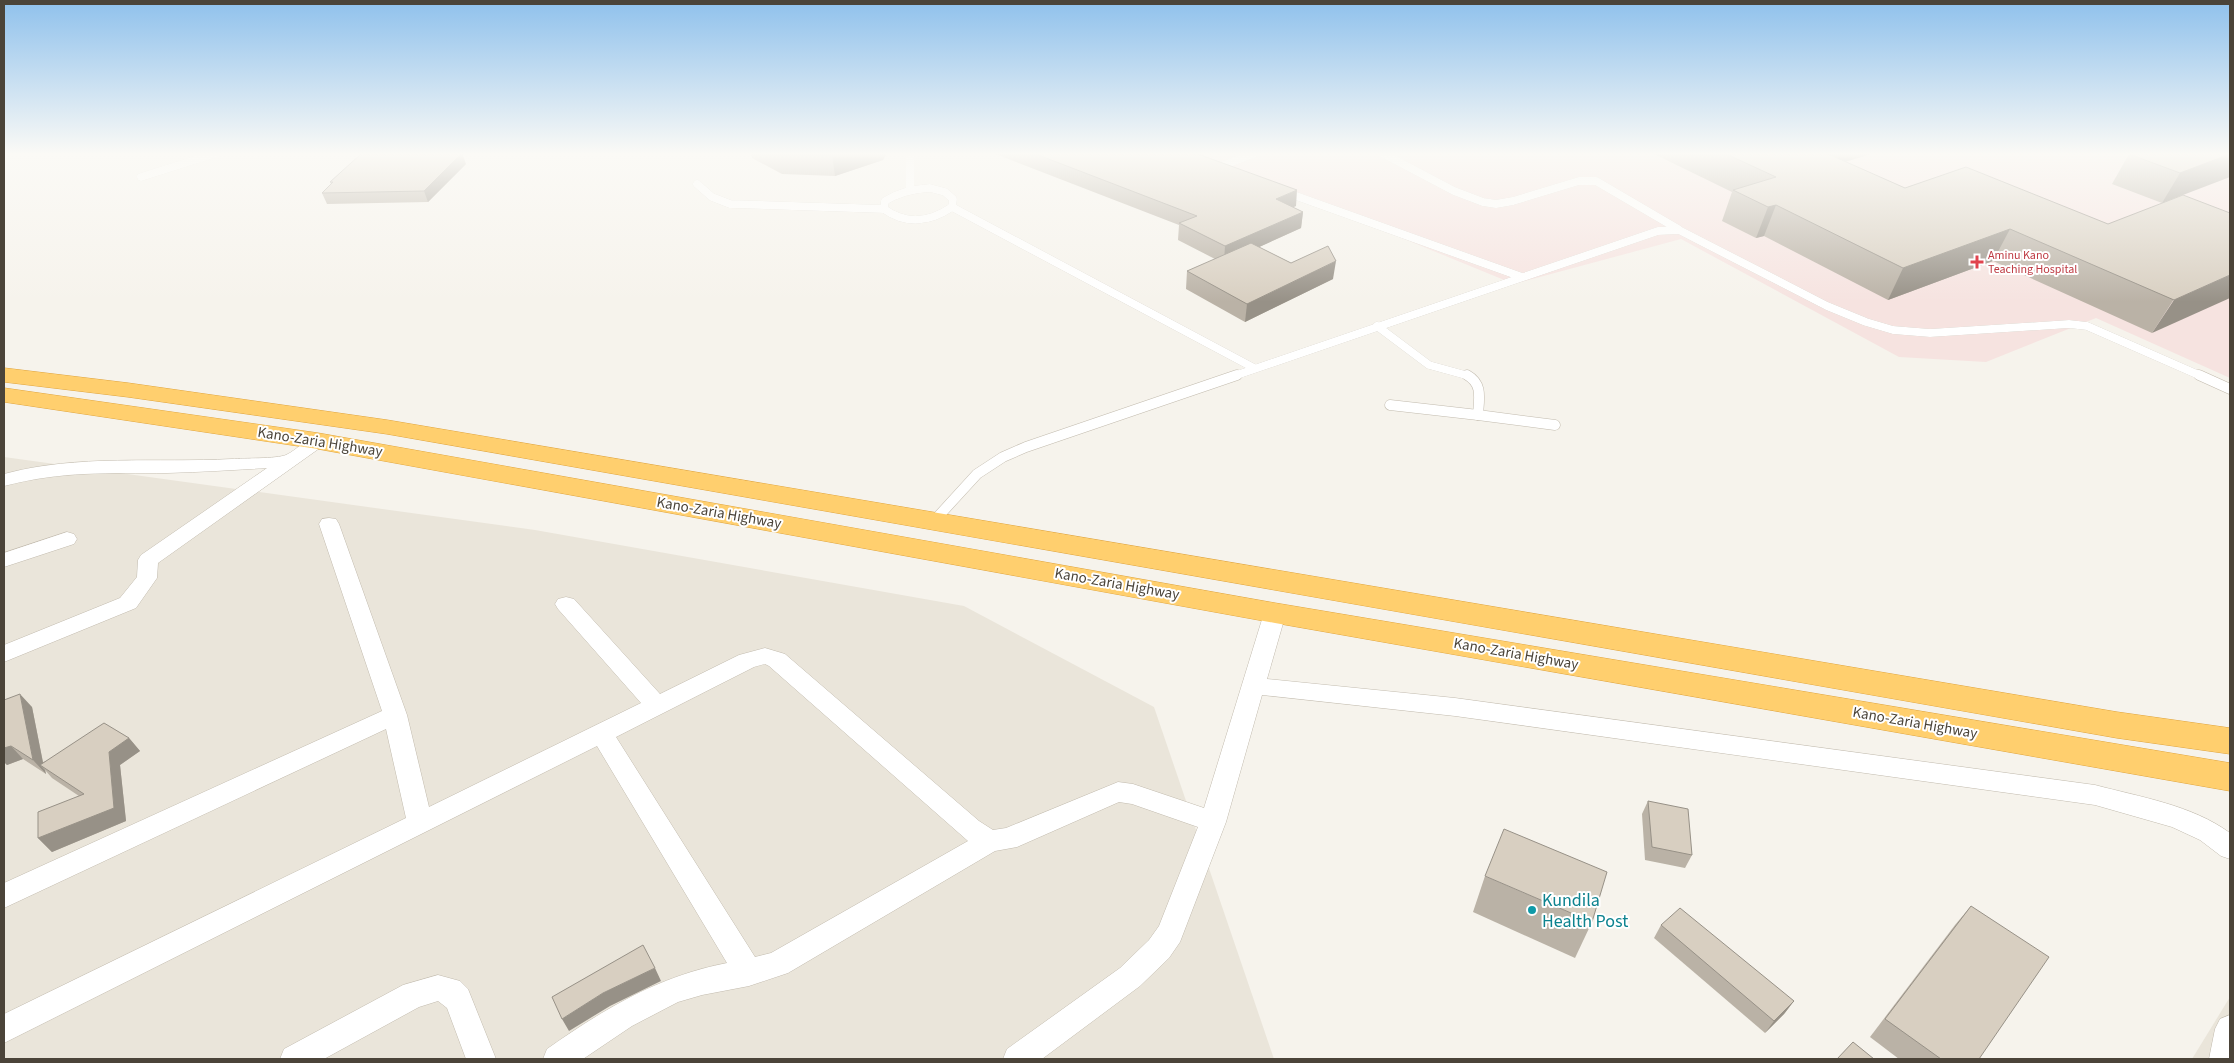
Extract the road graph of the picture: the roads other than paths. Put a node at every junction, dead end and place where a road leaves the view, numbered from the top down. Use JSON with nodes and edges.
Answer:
{"nodes":[{"id":1,"x":726,"y":203,"type":"edge"},
{"id":2,"x":885,"y":203,"type":"edge"},
{"id":3,"x":953,"y":203,"type":"edge"},
{"id":4,"x":1315,"y":203,"type":"edge"},
{"id":5,"x":1487,"y":203,"type":"edge"},
{"id":6,"x":1504,"y":203,"type":"edge"},
{"id":7,"x":1633,"y":203,"type":"edge"},
{"id":8,"x":952,"y":207,"type":"junction"},
{"id":9,"x":884,"y":209,"type":"junction"},
{"id":10,"x":1679,"y":230,"type":"junction"},
{"id":11,"x":1522,"y":277,"type":"junction"},
{"id":12,"x":1376,"y":326,"type":"junction"},
{"id":13,"x":1254,"y":368,"type":"junction"},
{"id":14,"x":4,"y":374,"type":"edge"},
{"id":15,"x":2230,"y":389,"type":"edge"},
{"id":16,"x":4,"y":395,"type":"edge"},
{"id":17,"x":1390,"y":405,"type":"dead end"},
{"id":18,"x":1478,"y":415,"type":"junction"},
{"id":19,"x":1555,"y":426,"type":"dead end"},
{"id":20,"x":318,"y":440,"type":"junction"},
{"id":21,"x":288,"y":461,"type":"junction"},
{"id":22,"x":4,"y":480,"type":"edge"},
{"id":23,"x":934,"y":521,"type":"junction"},
{"id":24,"x":329,"y":524,"type":"dead end"},
{"id":25,"x":66,"y":538,"type":"dead end"},
{"id":26,"x":4,"y":560,"type":"edge"},
{"id":27,"x":566,"y":604,"type":"dead end"},
{"id":28,"x":1275,"y":613,"type":"junction"},
{"id":29,"x":4,"y":654,"type":"edge"},
{"id":30,"x":1254,"y":686,"type":"junction"},
{"id":31,"x":657,"y":706,"type":"junction"},
{"id":32,"x":394,"y":715,"type":"junction"},
{"id":33,"x":602,"y":734,"type":"junction"},
{"id":34,"x":2230,"y":740,"type":"edge"},
{"id":35,"x":2230,"y":777,"type":"edge"},
{"id":36,"x":1214,"y":822,"type":"junction"},
{"id":37,"x":420,"y":824,"type":"junction"},
{"id":38,"x":990,"y":841,"type":"junction"},
{"id":39,"x":2230,"y":848,"type":"edge"},
{"id":40,"x":4,"y":896,"type":"edge"},
{"id":41,"x":749,"y":973,"type":"junction"},
{"id":42,"x":4,"y":1029,"type":"edge"},
{"id":43,"x":2230,"y":1029,"type":"edge"},
{"id":44,"x":295,"y":1059,"type":"edge"},
{"id":45,"x":481,"y":1059,"type":"edge"},
{"id":46,"x":558,"y":1059,"type":"edge"},
{"id":47,"x":1018,"y":1059,"type":"edge"},
{"id":48,"x":2224,"y":1059,"type":"edge"}],
"edges":[{"from":1,"to":9,"type":"lane"},
{"from":2,"to":9,"type":"lane"},
{"from":3,"to":8,"type":"lane"},
{"from":4,"to":11,"type":"lane"},
{"from":5,"to":6,"type":"lane"},
{"from":7,"to":10,"type":"lane"},
{"from":8,"to":9,"type":"lane"},
{"from":8,"to":13,"type":"lane"},
{"from":10,"to":11,"type":"lane"},
{"from":10,"to":15,"type":"lane"},
{"from":11,"to":12,"type":"lane"},
{"from":12,"to":13,"type":"lane"},
{"from":12,"to":18,"type":"lane"},
{"from":13,"to":23,"type":"lane"},
{"from":14,"to":23,"type":"highway","name":"Kano-Zaria Highway"},
{"from":16,"to":20,"type":"highway","name":"Kano-Zaria Highway"},
{"from":17,"to":18,"type":"lane"},
{"from":18,"to":19,"type":"lane"},
{"from":20,"to":21,"type":"street"},
{"from":20,"to":28,"type":"highway","name":"Kano-Zaria Highway"},
{"from":21,"to":22,"type":"street"},
{"from":21,"to":29,"type":"street"},
{"from":23,"to":34,"type":"highway","name":"Kano-Zaria Highway"},
{"from":24,"to":32,"type":"street"},
{"from":25,"to":26,"type":"street"},
{"from":27,"to":31,"type":"street"},
{"from":28,"to":30,"type":"street"},
{"from":28,"to":35,"type":"highway","name":"Kano-Zaria Highway"},
{"from":30,"to":36,"type":"street"},
{"from":30,"to":39,"type":"street"},
{"from":31,"to":33,"type":"street"},
{"from":31,"to":38,"type":"street"},
{"from":32,"to":37,"type":"street"},
{"from":32,"to":40,"type":"street"},
{"from":33,"to":37,"type":"street"},
{"from":33,"to":41,"type":"street"},
{"from":36,"to":38,"type":"street"},
{"from":36,"to":47,"type":"street"},
{"from":37,"to":42,"type":"street"},
{"from":38,"to":41,"type":"street"},
{"from":41,"to":46,"type":"street"},
{"from":43,"to":48,"type":"street"},
{"from":44,"to":45,"type":"street"}]}
